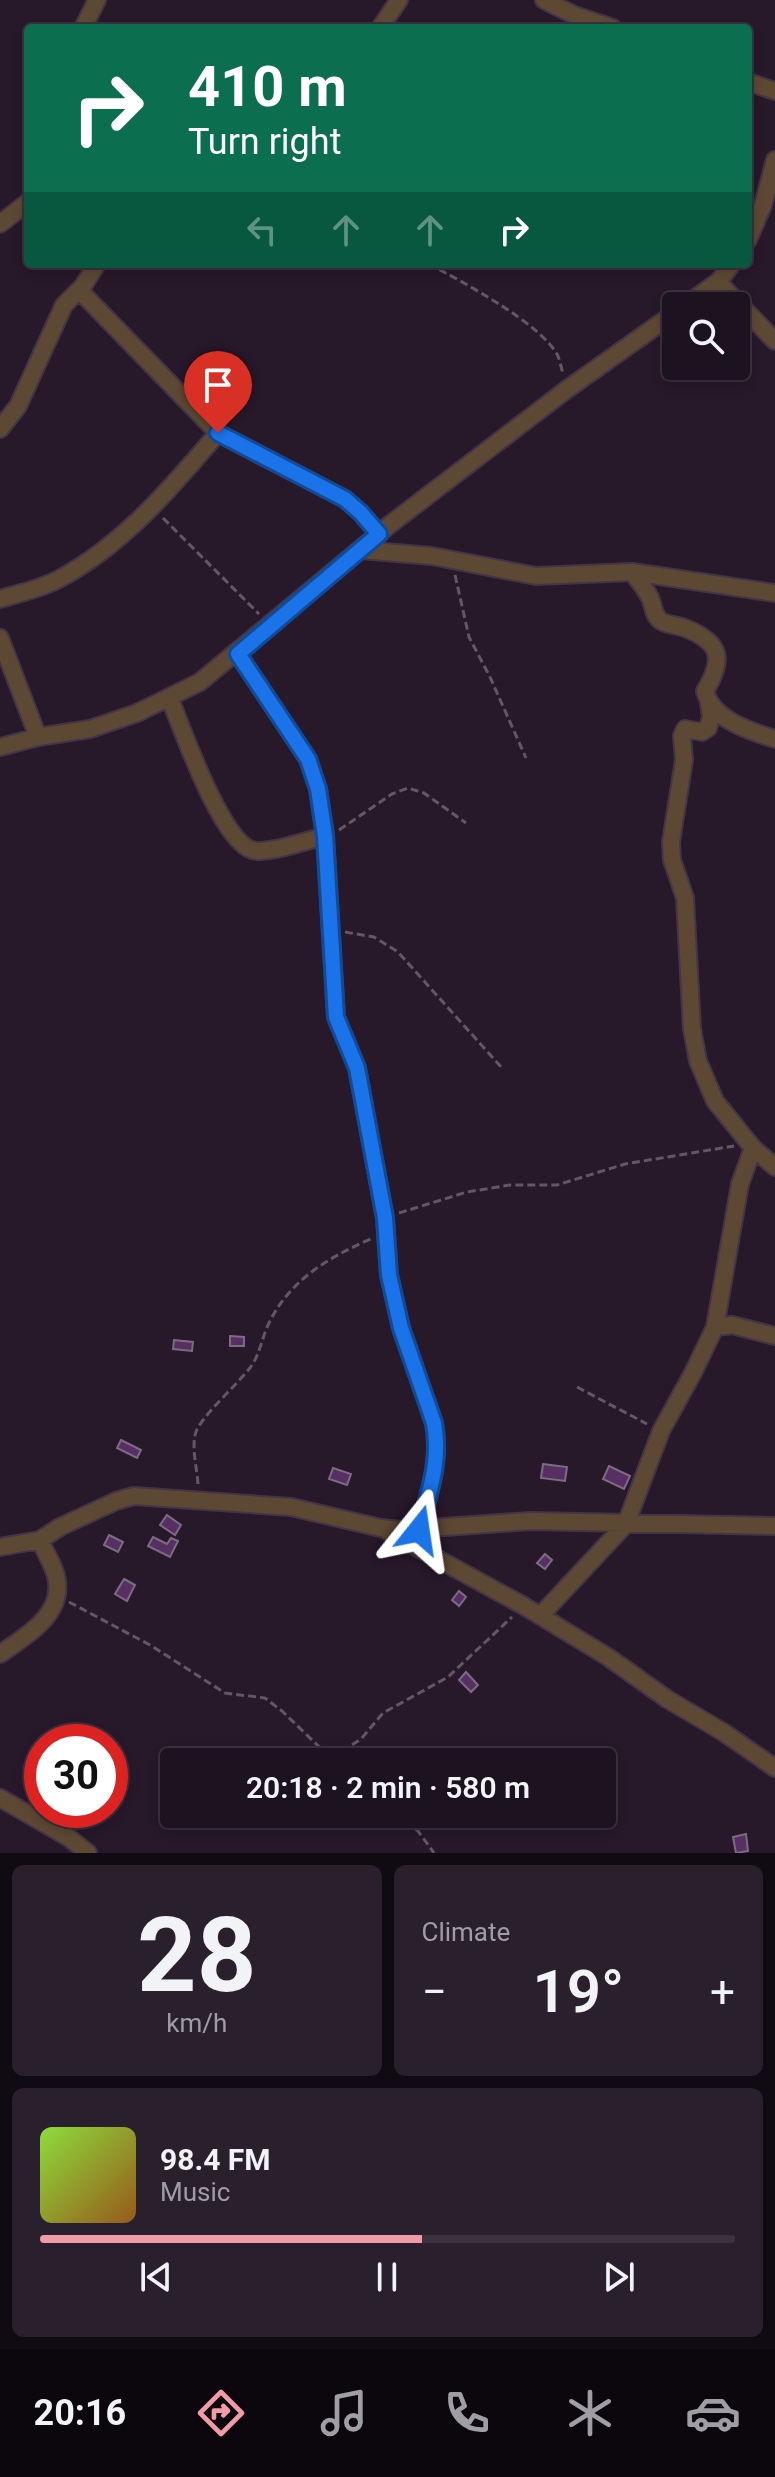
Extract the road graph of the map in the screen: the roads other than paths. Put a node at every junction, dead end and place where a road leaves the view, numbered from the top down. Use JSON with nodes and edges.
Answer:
{"nodes":[{"id":1,"x":97,"y":0,"type":"edge"},
{"id":2,"x":399,"y":0,"type":"edge"},
{"id":3,"x":544,"y":0,"type":"edge"},
{"id":4,"x":85,"y":24,"type":"edge"},
{"id":5,"x":383,"y":24,"type":"edge"},
{"id":6,"x":601,"y":24,"type":"edge"},
{"id":7,"x":752,"y":83,"type":"edge"},
{"id":8,"x":775,"y":91,"type":"edge"},
{"id":9,"x":775,"y":160,"type":"edge"},
{"id":10,"x":24,"y":205,"type":"edge"},
{"id":11,"x":760,"y":213,"type":"edge"},
{"id":12,"x":0,"y":224,"type":"edge"},
{"id":13,"x":94,"y":268,"type":"edge"},
{"id":14,"x":729,"y":268,"type":"edge"},
{"id":15,"x":718,"y":282,"type":"junction"},
{"id":16,"x":79,"y":290,"type":"junction"},
{"id":17,"x":704,"y":292,"type":"edge"},
{"id":18,"x":662,"y":322,"type":"edge"},
{"id":19,"x":775,"y":341,"type":"edge"},
{"id":20,"x":0,"y":429,"type":"edge"},
{"id":21,"x":218,"y":433,"type":"junction"},
{"id":22,"x":379,"y":534,"type":"junction"},
{"id":23,"x":361,"y":550,"type":"junction"},
{"id":24,"x":632,"y":572,"type":"junction"},
{"id":25,"x":775,"y":593,"type":"edge"},
{"id":26,"x":0,"y":599,"type":"edge"},
{"id":27,"x":0,"y":638,"type":"edge"},
{"id":28,"x":238,"y":654,"type":"junction"},
{"id":29,"x":170,"y":699,"type":"junction"},
{"id":30,"x":709,"y":703,"type":"junction"},
{"id":31,"x":38,"y":737,"type":"junction"},
{"id":32,"x":775,"y":739,"type":"edge"},
{"id":33,"x":0,"y":747,"type":"edge"},
{"id":34,"x":325,"y":836,"type":"junction"},
{"id":35,"x":751,"y":1146,"type":"junction"},
{"id":36,"x":775,"y":1167,"type":"edge"},
{"id":37,"x":715,"y":1327,"type":"junction"},
{"id":38,"x":775,"y":1336,"type":"edge"},
{"id":39,"x":626,"y":1524,"type":"junction"},
{"id":40,"x":775,"y":1526,"type":"edge"},
{"id":41,"x":381,"y":1528,"type":"junction"},
{"id":42,"x":419,"y":1530,"type":"junction"},
{"id":43,"x":40,"y":1540,"type":"junction"},
{"id":44,"x":0,"y":1547,"type":"edge"},
{"id":45,"x":540,"y":1616,"type":"junction"},
{"id":46,"x":0,"y":1654,"type":"edge"},
{"id":47,"x":775,"y":1768,"type":"edge"},
{"id":48,"x":0,"y":1798,"type":"edge"},
{"id":49,"x":88,"y":1853,"type":"edge"}],
"edges":[{"from":1,"to":4,"type":"street"},
{"from":2,"to":5,"type":"street"},
{"from":3,"to":6,"type":"street"},
{"from":7,"to":8,"type":"street"},
{"from":9,"to":11,"type":"street"},
{"from":10,"to":12,"type":"street"},
{"from":13,"to":16,"type":"street"},
{"from":14,"to":15,"type":"street"},
{"from":15,"to":17,"type":"street"},
{"from":15,"to":19,"type":"street"},
{"from":16,"to":20,"type":"street"},
{"from":16,"to":21,"type":"street"},
{"from":18,"to":22,"type":"street"},
{"from":21,"to":22,"type":"street"},
{"from":21,"to":26,"type":"street"},
{"from":22,"to":23,"type":"street"},
{"from":23,"to":24,"type":"street"},
{"from":23,"to":28,"type":"street"},
{"from":24,"to":25,"type":"street"},
{"from":24,"to":30,"type":"street"},
{"from":27,"to":31,"type":"street"},
{"from":28,"to":29,"type":"street"},
{"from":28,"to":34,"type":"street"},
{"from":29,"to":31,"type":"street"},
{"from":29,"to":34,"type":"street"},
{"from":30,"to":32,"type":"street"},
{"from":30,"to":35,"type":"street"},
{"from":31,"to":33,"type":"street"},
{"from":34,"to":42,"type":"street"},
{"from":35,"to":36,"type":"street"},
{"from":35,"to":37,"type":"street"},
{"from":37,"to":38,"type":"street"},
{"from":37,"to":39,"type":"street"},
{"from":39,"to":40,"type":"street"},
{"from":39,"to":42,"type":"street"},
{"from":39,"to":45,"type":"street"},
{"from":41,"to":42,"type":"street"},
{"from":41,"to":43,"type":"street"},
{"from":41,"to":45,"type":"street"},
{"from":43,"to":44,"type":"street"},
{"from":43,"to":46,"type":"street"},
{"from":45,"to":47,"type":"street"},
{"from":48,"to":49,"type":"street"}]}
